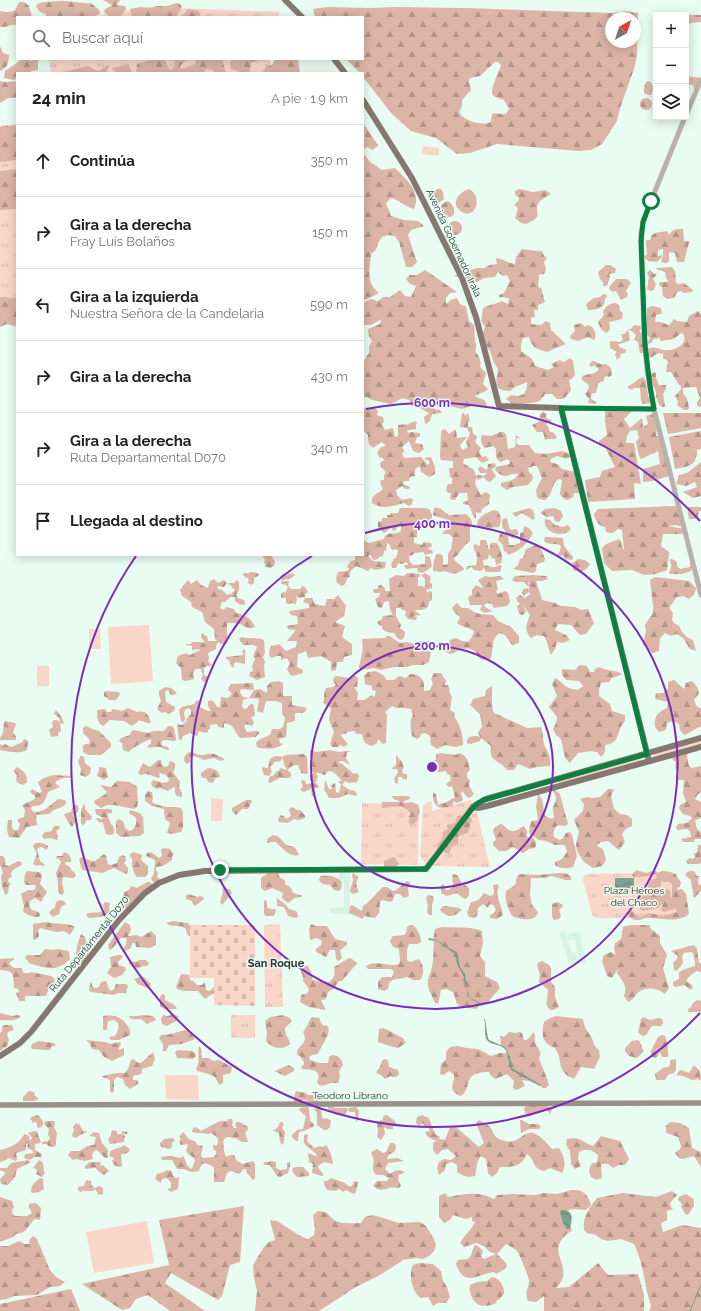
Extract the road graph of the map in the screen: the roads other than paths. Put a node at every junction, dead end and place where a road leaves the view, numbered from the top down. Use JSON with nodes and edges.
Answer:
{"nodes":[{"id":1,"x":280,"y":0,"type":"edge"},
{"id":2,"x":285,"y":0,"type":"edge"},
{"id":3,"x":295,"y":16,"type":"edge"},
{"id":4,"x":301,"y":16,"type":"edge"},
{"id":5,"x":335,"y":60,"type":"edge"},
{"id":6,"x":339,"y":60,"type":"edge"},
{"id":7,"x":345,"y":72,"type":"edge"},
{"id":8,"x":345,"y":72,"type":"edge"},
{"id":9,"x":701,"y":80,"type":"edge"},
{"id":10,"x":364,"y":102,"type":"edge"},
{"id":11,"x":689,"y":109,"type":"edge"},
{"id":12,"x":684,"y":120,"type":"edge"},
{"id":13,"x":561,"y":408,"type":"junction"},
{"id":14,"x":654,"y":409,"type":"junction"},
{"id":15,"x":701,"y":595,"type":"edge"},
{"id":16,"x":701,"y":738,"type":"edge"},
{"id":17,"x":701,"y":747,"type":"edge"},
{"id":18,"x":647,"y":754,"type":"junction"},
{"id":19,"x":649,"y":761,"type":"junction"},
{"id":20,"x":472,"y":809,"type":"junction"},
{"id":21,"x":0,"y":1056,"type":"edge"},
{"id":22,"x":701,"y":1103,"type":"edge"},
{"id":23,"x":0,"y":1105,"type":"edge"}],
"edges":[{"from":1,"to":3,"type":"main road"},
{"from":2,"to":4,"type":"main road"},
{"from":5,"to":7,"type":"main road"},
{"from":6,"to":8,"type":"main road"},
{"from":9,"to":11,"type":"street"},
{"from":10,"to":13,"type":"main road","name":"Avenida Gobernador Irala"},
{"from":12,"to":14,"type":"street"},
{"from":13,"to":14,"type":"street"},
{"from":13,"to":18,"type":"main road"},
{"from":14,"to":15,"type":"street"},
{"from":16,"to":18,"type":"main road"},
{"from":17,"to":19,"type":"main road"},
{"from":18,"to":19,"type":"main road"},
{"from":18,"to":20,"type":"main road"},
{"from":19,"to":20,"type":"main road"},
{"from":20,"to":21,"type":"main road","name":"Ruta Departamental D070"},
{"from":22,"to":23,"type":"main road","name":"Teodoro Librano"}]}
